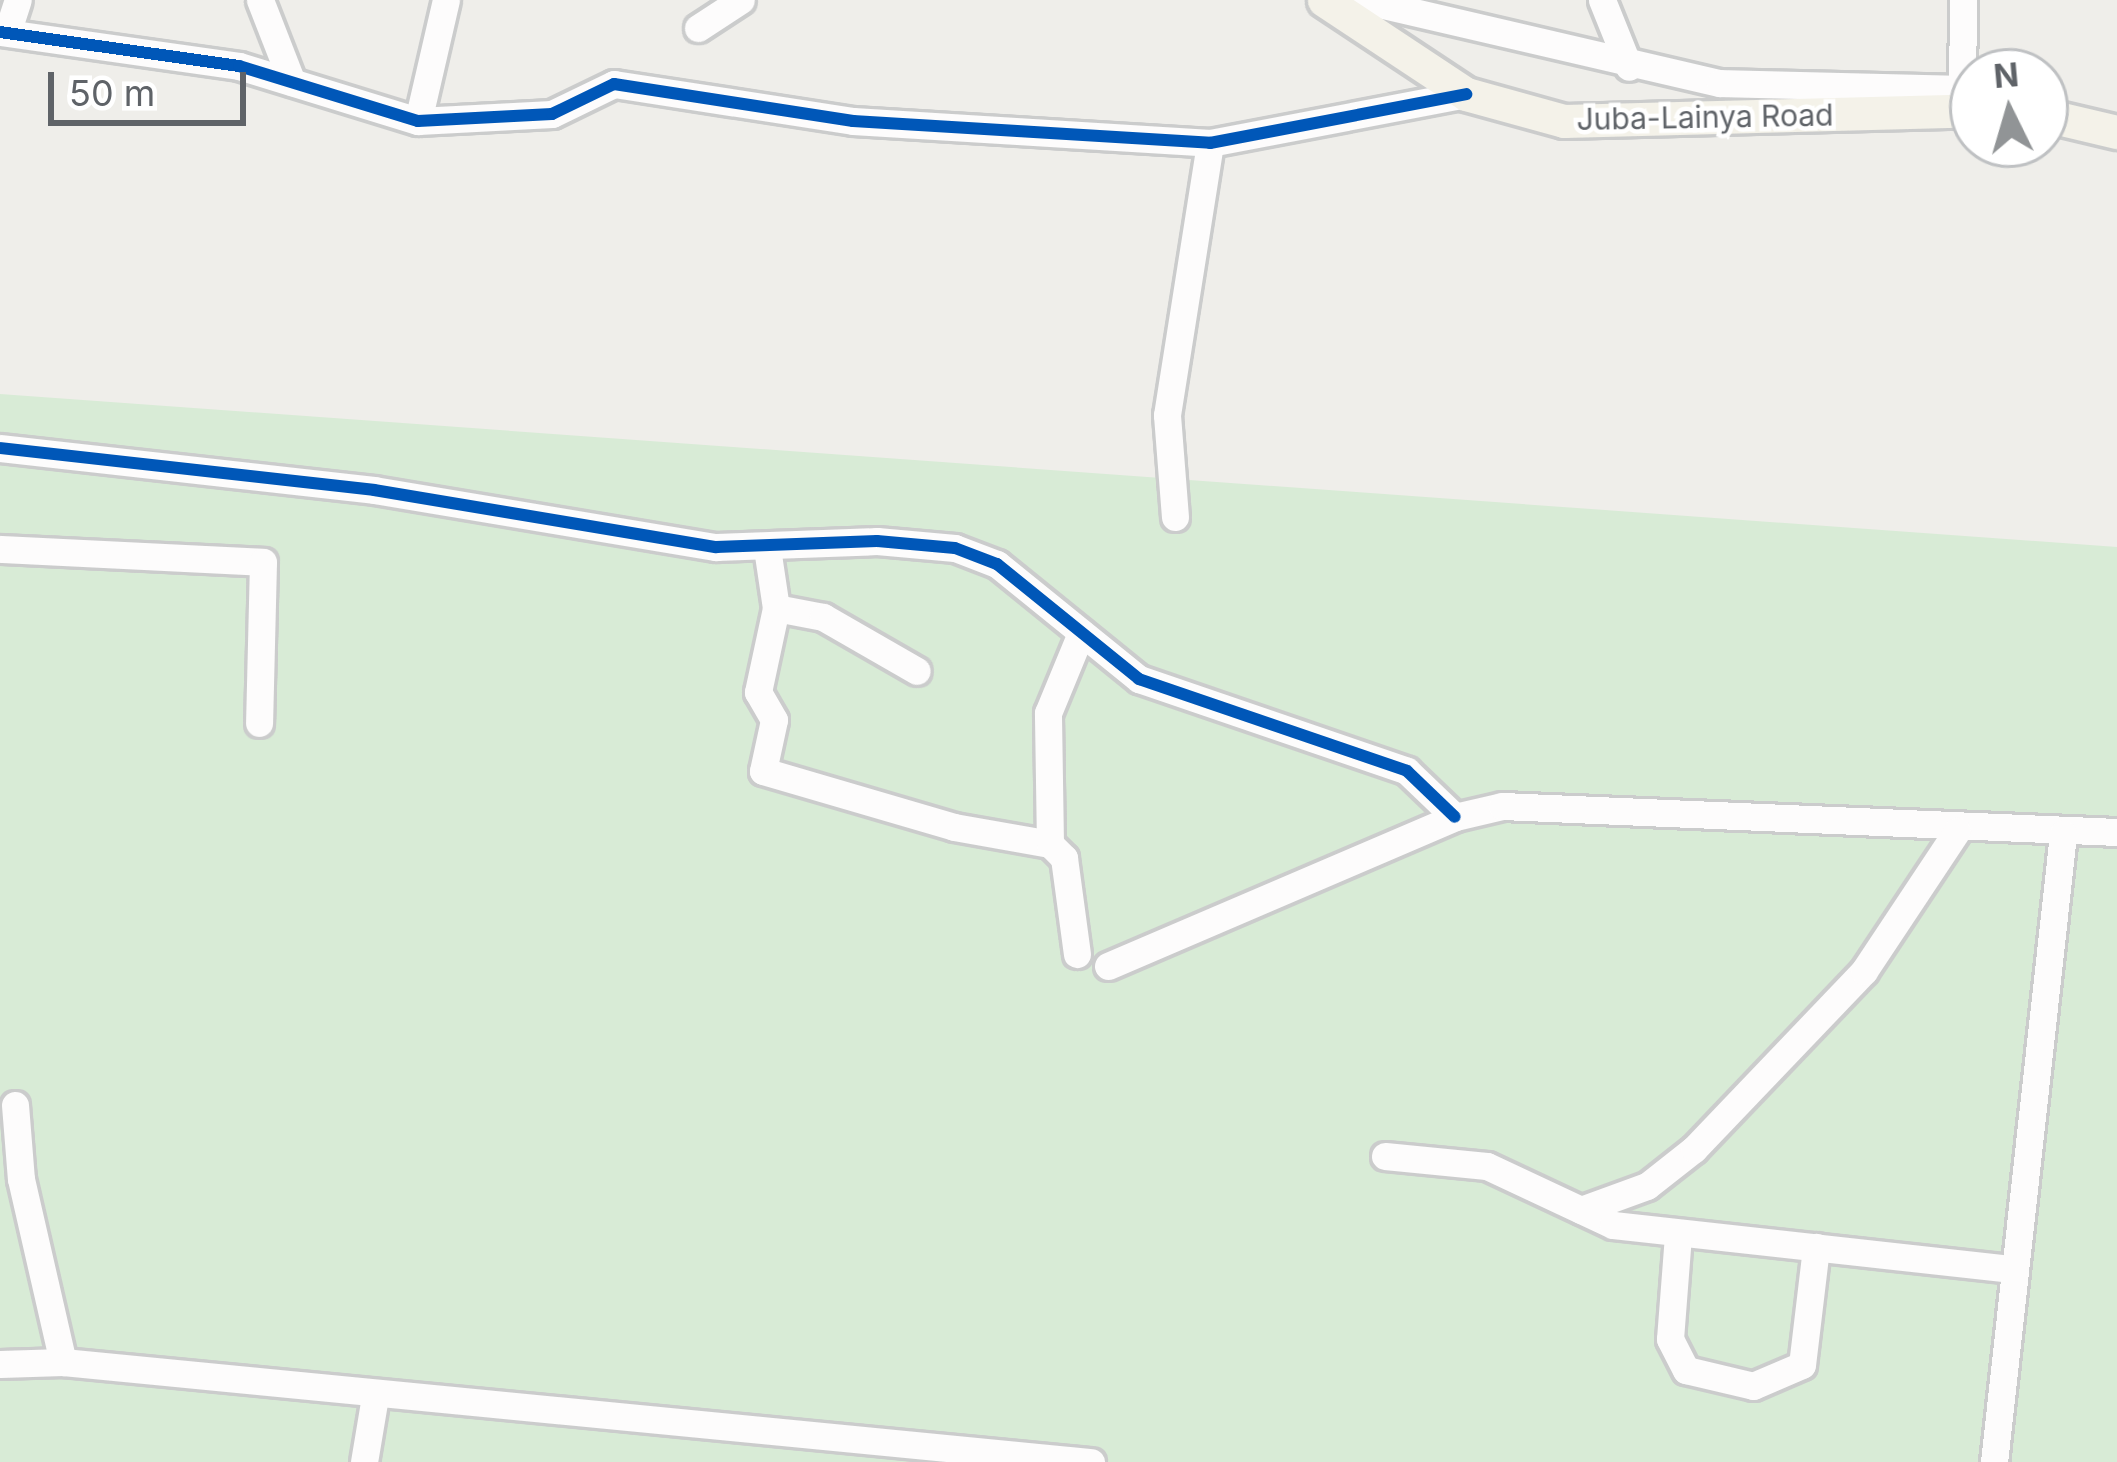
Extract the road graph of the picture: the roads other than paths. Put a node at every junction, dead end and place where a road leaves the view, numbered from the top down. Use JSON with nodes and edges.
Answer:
{"nodes":[{"id":1,"x":260,"y":0,"type":"edge"},
{"id":2,"x":446,"y":0,"type":"edge"},
{"id":3,"x":741,"y":0,"type":"edge"},
{"id":4,"x":1324,"y":0,"type":"edge"},
{"id":5,"x":1362,"y":0,"type":"edge"},
{"id":6,"x":1602,"y":0,"type":"edge"},
{"id":7,"x":1963,"y":0,"type":"edge"},
{"id":8,"x":1417,"y":7,"type":"edge"},
{"id":9,"x":9,"y":19,"type":"edge"},
{"id":10,"x":698,"y":28,"type":"dead end"},
{"id":11,"x":1964,"y":48,"type":"edge"},
{"id":12,"x":1629,"y":68,"type":"junction"},
{"id":13,"x":292,"y":82,"type":"junction"},
{"id":14,"x":1466,"y":94,"type":"junction"},
{"id":15,"x":1949,"y":102,"type":"edge"},
{"id":16,"x":1949,"y":104,"type":"edge"},
{"id":17,"x":418,"y":121,"type":"junction"},
{"id":18,"x":2069,"y":121,"type":"edge"},
{"id":19,"x":2117,"y":132,"type":"edge"},
{"id":20,"x":1210,"y":142,"type":"junction"},
{"id":21,"x":0,"y":448,"type":"edge"},
{"id":22,"x":1175,"y":517,"type":"dead end"},
{"id":23,"x":767,"y":548,"type":"junction"},
{"id":24,"x":0,"y":549,"type":"edge"},
{"id":25,"x":776,"y":608,"type":"junction"},
{"id":26,"x":1081,"y":633,"type":"junction"},
{"id":27,"x":916,"y":671,"type":"dead end"},
{"id":28,"x":259,"y":723,"type":"dead end"},
{"id":29,"x":1455,"y":817,"type":"junction"},
{"id":30,"x":1957,"y":831,"type":"junction"},
{"id":31,"x":2117,"y":832,"type":"edge"},
{"id":32,"x":2063,"y":834,"type":"junction"},
{"id":33,"x":1051,"y":844,"type":"junction"},
{"id":34,"x":1077,"y":954,"type":"dead end"},
{"id":35,"x":1108,"y":966,"type":"dead end"},
{"id":36,"x":15,"y":1105,"type":"dead end"},
{"id":37,"x":1385,"y":1156,"type":"dead end"},
{"id":38,"x":1581,"y":1210,"type":"junction"},
{"id":39,"x":1678,"y":1235,"type":"junction"},
{"id":40,"x":1816,"y":1247,"type":"junction"},
{"id":41,"x":2013,"y":1269,"type":"junction"},
{"id":42,"x":63,"y":1362,"type":"junction"},
{"id":43,"x":0,"y":1364,"type":"edge"},
{"id":44,"x":375,"y":1396,"type":"junction"},
{"id":45,"x":364,"y":1462,"type":"edge"},
{"id":46,"x":1091,"y":1462,"type":"edge"},
{"id":47,"x":1994,"y":1462,"type":"edge"}],
"edges":[{"from":1,"to":13,"type":"street"},
{"from":2,"to":17,"type":"street"},
{"from":3,"to":10,"type":"street"},
{"from":4,"to":14,"type":"main road","name":"Juba-Lainya Road"},
{"from":5,"to":8,"type":"street"},
{"from":6,"to":12,"type":"street"},
{"from":7,"to":11,"type":"street"},
{"from":8,"to":12,"type":"street"},
{"from":9,"to":13,"type":"street"},
{"from":12,"to":15,"type":"street"},
{"from":13,"to":17,"type":"street"},
{"from":14,"to":16,"type":"main road","name":"Juba-Lainya Road"},
{"from":14,"to":20,"type":"street"},
{"from":17,"to":20,"type":"street"},
{"from":18,"to":19,"type":"main road"},
{"from":20,"to":22,"type":"street"},
{"from":21,"to":23,"type":"street"},
{"from":23,"to":25,"type":"street"},
{"from":23,"to":26,"type":"street"},
{"from":24,"to":28,"type":"street"},
{"from":25,"to":27,"type":"street"},
{"from":25,"to":33,"type":"street"},
{"from":26,"to":29,"type":"street"},
{"from":26,"to":33,"type":"street"},
{"from":29,"to":30,"type":"street"},
{"from":29,"to":35,"type":"street"},
{"from":30,"to":32,"type":"street"},
{"from":30,"to":38,"type":"street"},
{"from":31,"to":32,"type":"street"},
{"from":32,"to":41,"type":"street"},
{"from":33,"to":34,"type":"street"},
{"from":36,"to":42,"type":"street"},
{"from":37,"to":38,"type":"street"},
{"from":38,"to":39,"type":"street"},
{"from":39,"to":40,"type":"street"},
{"from":39,"to":40,"type":"street"},
{"from":40,"to":41,"type":"street"},
{"from":41,"to":47,"type":"street"},
{"from":42,"to":43,"type":"street"},
{"from":42,"to":44,"type":"street"},
{"from":44,"to":45,"type":"street"},
{"from":44,"to":46,"type":"street"}]}
